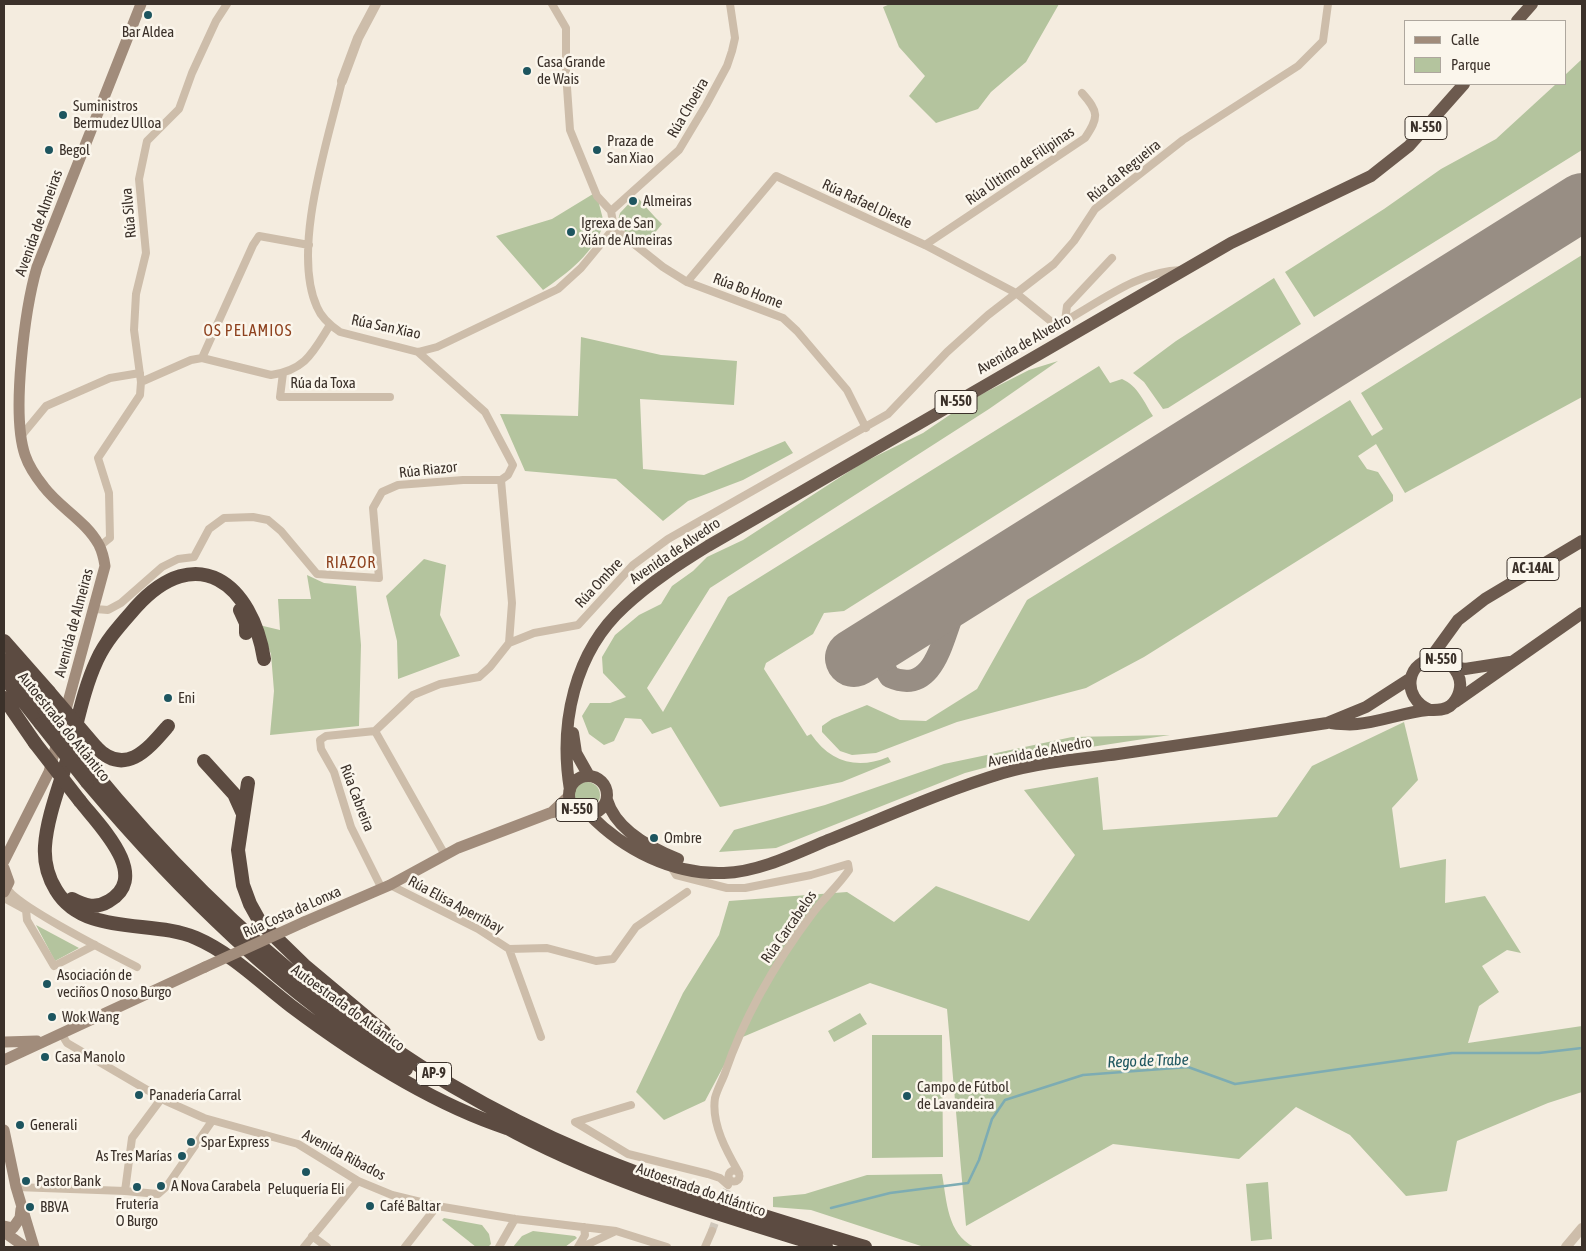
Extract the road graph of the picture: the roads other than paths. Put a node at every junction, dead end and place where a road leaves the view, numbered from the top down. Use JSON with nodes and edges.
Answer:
{"nodes":[{"id":1,"x":141,"y":4,"type":"edge"},
{"id":2,"x":226,"y":4,"type":"edge"},
{"id":3,"x":376,"y":4,"type":"edge"},
{"id":4,"x":552,"y":4,"type":"edge"},
{"id":5,"x":730,"y":4,"type":"edge"},
{"id":6,"x":1328,"y":4,"type":"edge"},
{"id":7,"x":1532,"y":4,"type":"edge"},
{"id":8,"x":1518,"y":20,"type":"edge"},
{"id":9,"x":342,"y":81,"type":"joint"},
{"id":10,"x":1463,"y":85,"type":"edge"},
{"id":11,"x":1082,"y":93,"type":"dead end"},
{"id":12,"x":611,"y":211,"type":"junction"},
{"id":13,"x":614,"y":228,"type":"junction"},
{"id":14,"x":309,"y":245,"type":"junction"},
{"id":15,"x":925,"y":245,"type":"junction"},
{"id":16,"x":1112,"y":258,"type":"dead end"},
{"id":17,"x":1183,"y":270,"type":"junction"},
{"id":18,"x":1136,"y":281,"type":"junction"},
{"id":19,"x":687,"y":282,"type":"junction"},
{"id":20,"x":1016,"y":293,"type":"junction"},
{"id":21,"x":1144,"y":293,"type":"junction"},
{"id":22,"x":1065,"y":321,"type":"junction"},
{"id":23,"x":330,"y":325,"type":"junction"},
{"id":24,"x":418,"y":352,"type":"junction"},
{"id":25,"x":202,"y":358,"type":"junction"},
{"id":26,"x":140,"y":373,"type":"junction"},
{"id":27,"x":283,"y":373,"type":"junction"},
{"id":28,"x":141,"y":382,"type":"junction"},
{"id":29,"x":390,"y":397,"type":"dead end"},
{"id":30,"x":866,"y":428,"type":"junction"},
{"id":31,"x":22,"y":435,"type":"junction"},
{"id":32,"x":501,"y":480,"type":"junction"},
{"id":33,"x":1582,"y":541,"type":"edge"},
{"id":34,"x":100,"y":546,"type":"junction"},
{"id":35,"x":1485,"y":599,"type":"junction"},
{"id":36,"x":95,"y":609,"type":"junction"},
{"id":37,"x":1582,"y":613,"type":"edge"},
{"id":38,"x":253,"y":619,"type":"junction"},
{"id":39,"x":4,"y":641,"type":"edge"},
{"id":40,"x":509,"y":643,"type":"junction"},
{"id":41,"x":264,"y":659,"type":"dead end"},
{"id":42,"x":4,"y":660,"type":"edge"},
{"id":43,"x":1429,"y":660,"type":"junction"},
{"id":44,"x":1514,"y":661,"type":"junction"},
{"id":45,"x":1449,"y":664,"type":"junction"},
{"id":46,"x":4,"y":677,"type":"edge"},
{"id":47,"x":1411,"y":678,"type":"junction"},
{"id":48,"x":574,"y":690,"type":"junction"},
{"id":49,"x":4,"y":698,"type":"edge"},
{"id":50,"x":1451,"y":705,"type":"junction"},
{"id":51,"x":1430,"y":710,"type":"junction"},
{"id":52,"x":1327,"y":723,"type":"junction"},
{"id":53,"x":168,"y":726,"type":"dead end"},
{"id":54,"x":375,"y":731,"type":"junction"},
{"id":55,"x":204,"y":761,"type":"dead end"},
{"id":56,"x":589,"y":776,"type":"junction"},
{"id":57,"x":248,"y":783,"type":"dead end"},
{"id":58,"x":570,"y":793,"type":"junction"},
{"id":59,"x":606,"y":800,"type":"junction"},
{"id":60,"x":575,"y":808,"type":"junction"},
{"id":61,"x":550,"y":813,"type":"junction"},
{"id":62,"x":243,"y":814,"type":"junction"},
{"id":63,"x":589,"y":814,"type":"junction"},
{"id":64,"x":445,"y":855,"type":"junction"},
{"id":65,"x":4,"y":861,"type":"edge"},
{"id":66,"x":670,"y":865,"type":"junction"},
{"id":67,"x":4,"y":868,"type":"edge"},
{"id":68,"x":744,"y":869,"type":"junction"},
{"id":69,"x":386,"y":887,"type":"junction"},
{"id":70,"x":687,"y":892,"type":"dead end"},
{"id":71,"x":5,"y":893,"type":"edge"},
{"id":72,"x":95,"y":945,"type":"junction"},
{"id":73,"x":509,"y":949,"type":"junction"},
{"id":74,"x":137,"y":967,"type":"dead end"},
{"id":75,"x":61,"y":1033,"type":"junction"},
{"id":76,"x":542,"y":1037,"type":"dead end"},
{"id":77,"x":46,"y":1040,"type":"junction"},
{"id":78,"x":5,"y":1041,"type":"edge"},
{"id":79,"x":4,"y":1059,"type":"edge"},
{"id":80,"x":415,"y":1062,"type":"junction"},
{"id":81,"x":161,"y":1099,"type":"junction"},
{"id":82,"x":631,"y":1104,"type":"dead end"},
{"id":83,"x":212,"y":1121,"type":"junction"},
{"id":84,"x":507,"y":1128,"type":"junction"},
{"id":85,"x":4,"y":1130,"type":"edge"},
{"id":86,"x":729,"y":1156,"type":"junction"},
{"id":87,"x":358,"y":1181,"type":"junction"},
{"id":88,"x":729,"y":1182,"type":"junction"},
{"id":89,"x":16,"y":1187,"type":"junction"},
{"id":90,"x":125,"y":1191,"type":"junction"},
{"id":91,"x":437,"y":1206,"type":"junction"},
{"id":92,"x":21,"y":1207,"type":"junction"},
{"id":93,"x":515,"y":1219,"type":"junction"},
{"id":94,"x":4,"y":1226,"type":"edge"},
{"id":95,"x":584,"y":1227,"type":"junction"},
{"id":96,"x":1582,"y":1228,"type":"edge"},
{"id":97,"x":616,"y":1231,"type":"junction"},
{"id":98,"x":712,"y":1231,"type":"tunnel mouth"},
{"id":99,"x":4,"y":1232,"type":"edge"},
{"id":100,"x":312,"y":1236,"type":"junction"},
{"id":101,"x":26,"y":1247,"type":"edge"},
{"id":102,"x":34,"y":1247,"type":"edge"},
{"id":103,"x":304,"y":1247,"type":"edge"},
{"id":104,"x":327,"y":1247,"type":"edge"},
{"id":105,"x":405,"y":1247,"type":"edge"},
{"id":106,"x":499,"y":1247,"type":"edge"},
{"id":107,"x":578,"y":1247,"type":"edge"},
{"id":108,"x":582,"y":1247,"type":"edge"},
{"id":109,"x":666,"y":1247,"type":"edge"},
{"id":110,"x":704,"y":1247,"type":"edge"},
{"id":111,"x":826,"y":1247,"type":"edge"},
{"id":112,"x":865,"y":1247,"type":"edge"},
{"id":113,"x":1568,"y":1247,"type":"edge"}],
"edges":[{"from":1,"to":31,"type":"main road","name":"Avenida de Almeiras"},
{"from":2,"to":26,"type":"street","name":"Rúa Silva"},
{"from":3,"to":9,"type":"street","name":"Rúa San Xiao"},
{"from":4,"to":12,"type":"street"},
{"from":5,"to":12,"type":"street","name":"Rúa Choeira"},
{"from":6,"to":20,"type":"street","name":"Rúa da Regueira"},
{"from":7,"to":8,"type":"highway"},
{"from":9,"to":14,"type":"street","name":"Rúa San Xiao"},
{"from":10,"to":17,"type":"highway","name":"Avenida de Alvedro","number":"N-550"},
{"from":11,"to":15,"type":"street","name":"Rúa Último de Filipinas"},
{"from":12,"to":13,"type":"street"},
{"from":13,"to":19,"type":"street","name":"Rúa Bo Home"},
{"from":13,"to":24,"type":"street","name":"Rúa San Xiao"},
{"from":14,"to":23,"type":"street","name":"Rúa San Xiao"},
{"from":14,"to":25,"type":"street"},
{"from":15,"to":19,"type":"street","name":"Rúa Rafael Dieste"},
{"from":15,"to":20,"type":"street","name":"Rúa Rafael Dieste"},
{"from":16,"to":22,"type":"street"},
{"from":17,"to":18,"type":"street"},
{"from":17,"to":21,"type":"highway","name":"Avenida de Alvedro","number":"N-550"},
{"from":18,"to":21,"type":"street"},
{"from":18,"to":22,"type":"street"},
{"from":19,"to":30,"type":"street","name":"Rúa Bo Home"},
{"from":20,"to":22,"type":"street","name":"Rúa Rafael Dieste"},
{"from":20,"to":30,"type":"street","name":"Rúa da Regueira"},
{"from":21,"to":48,"type":"highway","name":"Avenida de Alvedro","number":"N-550"},
{"from":23,"to":24,"type":"street","name":"Rúa San Xiao"},
{"from":23,"to":27,"type":"street"},
{"from":24,"to":32,"type":"street"},
{"from":25,"to":27,"type":"street"},
{"from":25,"to":28,"type":"street"},
{"from":26,"to":28,"type":"street","name":"Rúa Silva"},
{"from":26,"to":31,"type":"street"},
{"from":27,"to":29,"type":"street","name":"Rúa da Toxa"},
{"from":28,"to":34,"type":"street"},
{"from":30,"to":40,"type":"street","name":"Rúa Ombre"},
{"from":31,"to":34,"type":"main road","name":"Avenida de Almeiras"},
{"from":32,"to":36,"type":"street","name":"Rúa Riazor"},
{"from":32,"to":40,"type":"street"},
{"from":33,"to":35,"type":"highway","number":"AC-14AL"},
{"from":34,"to":36,"type":"main road","name":"Avenida de Almeiras"},
{"from":35,"to":43,"type":"highway","number":"AC-14AL"},
{"from":35,"to":45,"type":"highway","number":"AC-14AL"},
{"from":36,"to":65,"type":"main road","name":"Avenida de Almeiras"},
{"from":37,"to":44,"type":"highway"},
{"from":38,"to":41,"type":"highway"},
{"from":38,"to":49,"type":"highway","bridge":true},
{"from":38,"to":84,"type":"highway"},
{"from":39,"to":53,"type":"highway","bridge":true},
{"from":40,"to":54,"type":"street","name":"Rúa Ombre"},
{"from":42,"to":80,"type":"highway","name":"Autoestrada do Atlántico","number":"AP-9","bridge":true},
{"from":43,"to":45,"type":"highway","number":"N-550"},
{"from":43,"to":47,"type":"highway","number":"N-550"},
{"from":44,"to":45,"type":"highway"},
{"from":44,"to":50,"type":"highway"},
{"from":45,"to":50,"type":"highway","number":"N-550"},
{"from":46,"to":84,"type":"highway","name":"Autoestrada do Atlántico","number":"AP-9","bridge":true},
{"from":47,"to":51,"type":"highway","number":"N-550"},
{"from":47,"to":52,"type":"highway","name":"Avenida de Alvedro","number":"N-550"},
{"from":48,"to":56,"type":"highway","name":"Avenida de Alvedro","number":"N-550"},
{"from":48,"to":58,"type":"highway","name":"Avenida de Alvedro","number":"N-550"},
{"from":50,"to":51,"type":"highway","number":"N-550"},
{"from":51,"to":52,"type":"highway","name":"Avenida de Alvedro","number":"N-550"},
{"from":52,"to":68,"type":"highway","name":"Avenida de Alvedro","number":"N-550"},
{"from":54,"to":64,"type":"street"},
{"from":54,"to":69,"type":"street","name":"Rúa Cabreira"},
{"from":55,"to":62,"type":"highway"},
{"from":56,"to":58,"type":"highway","number":"N-550"},
{"from":56,"to":59,"type":"highway","number":"N-550"},
{"from":57,"to":62,"type":"highway"},
{"from":58,"to":60,"type":"highway","number":"N-550"},
{"from":58,"to":61,"type":"main road","name":"Rúa Costa da Lonxa"},
{"from":59,"to":63,"type":"highway","number":"N-550"},
{"from":59,"to":68,"type":"highway","name":"Avenida de Alvedro","number":"N-550"},
{"from":60,"to":61,"type":"main road","name":"Rúa Costa da Lonxa"},
{"from":60,"to":63,"type":"highway","number":"N-550"},
{"from":61,"to":64,"type":"main road","name":"Rúa Costa da Lonxa"},
{"from":62,"to":80,"type":"highway"},
{"from":63,"to":66,"type":"highway","name":"Avenida de Alvedro","number":"N-550"},
{"from":64,"to":69,"type":"main road","name":"Rúa Costa da Lonxa"},
{"from":66,"to":68,"type":"highway","name":"Avenida de Alvedro","number":"N-550"},
{"from":66,"to":86,"type":"street","name":"Rúa Carcabelos"},
{"from":67,"to":71,"type":"main road"},
{"from":69,"to":73,"type":"street","name":"Rúa Elisa Aperribay"},
{"from":69,"to":75,"type":"main road","name":"Rúa Costa da Lonxa","bridge":true},
{"from":70,"to":73,"type":"street","name":"Rúa Elisa Aperribay"},
{"from":71,"to":72,"type":"street"},
{"from":71,"to":72,"type":"street"},
{"from":72,"to":74,"type":"street"},
{"from":73,"to":76,"type":"street","name":"Rúa Elisa Aperribay"},
{"from":75,"to":77,"type":"main road","name":"Rúa Costa da Lonxa"},
{"from":75,"to":81,"type":"street","name":"Avenida Ribados"},
{"from":77,"to":78,"type":"main road","name":"Rúa Costa da Lonxa"},
{"from":77,"to":79,"type":"main road","name":"Rúa Costa da Lonxa"},
{"from":78,"to":79,"type":"main road"},
{"from":80,"to":112,"type":"highway","name":"Autoestrada do Atlántico","number":"AP-9"},
{"from":81,"to":83,"type":"street","name":"Avenida Ribados"},
{"from":81,"to":90,"type":"street"},
{"from":82,"to":88,"type":"street"},
{"from":83,"to":87,"type":"street","name":"Avenida Ribados"},
{"from":83,"to":90,"type":"street"},
{"from":84,"to":111,"type":"highway","name":"Autoestrada do Atlántico","number":"AP-9"},
{"from":85,"to":89,"type":"main road"},
{"from":86,"to":88,"type":"street","name":"Rúa Carcabelos"},
{"from":86,"to":88,"type":"street","name":"Rúa Carcabelos"},
{"from":87,"to":91,"type":"street","name":"Avenida Ribados"},
{"from":87,"to":100,"type":"street"},
{"from":89,"to":90,"type":"street"},
{"from":89,"to":92,"type":"main road"},
{"from":91,"to":93,"type":"street","name":"Avenida Ribados"},
{"from":91,"to":105,"type":"street"},
{"from":92,"to":94,"type":"main road"},
{"from":92,"to":102,"type":"main road"},
{"from":93,"to":95,"type":"street","name":"Avenida Ribados"},
{"from":93,"to":106,"type":"street"},
{"from":95,"to":97,"type":"street","name":"Avenida Ribados"},
{"from":95,"to":107,"type":"street"},
{"from":96,"to":113,"type":"street"},
{"from":97,"to":108,"type":"street"},
{"from":97,"to":109,"type":"street","name":"Avenida Ribados"},
{"from":98,"to":110,"type":"street"},
{"from":99,"to":101,"type":"main road"},
{"from":100,"to":103,"type":"street"},
{"from":100,"to":104,"type":"street"}]}
